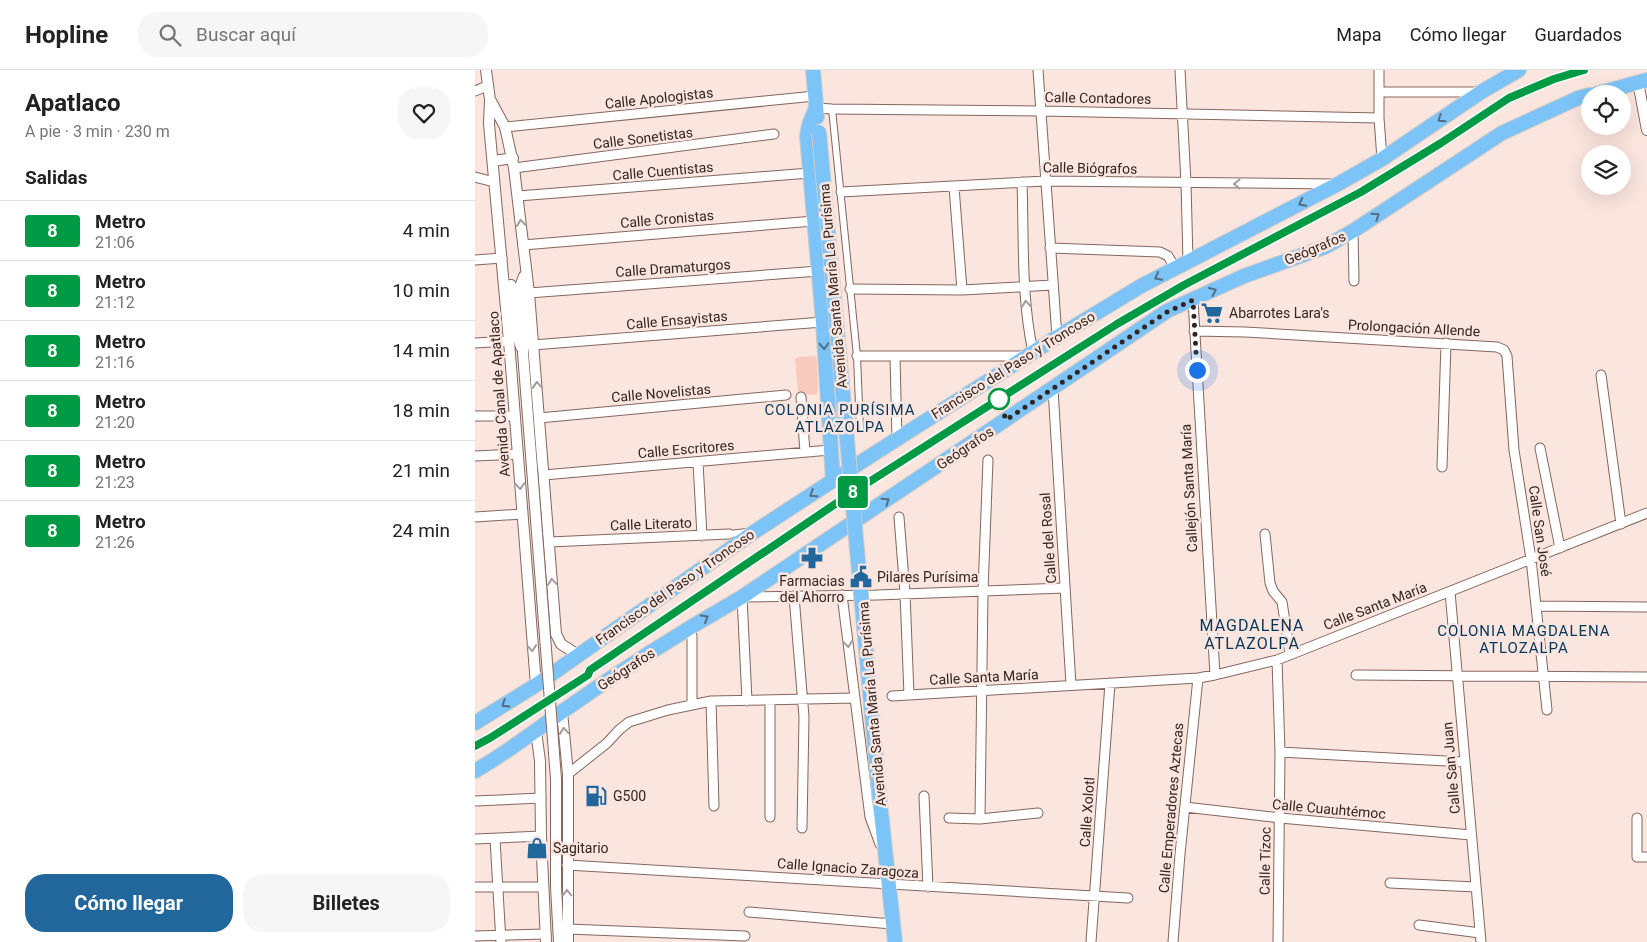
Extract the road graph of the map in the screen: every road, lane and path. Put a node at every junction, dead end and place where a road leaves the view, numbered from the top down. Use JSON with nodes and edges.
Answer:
{"nodes":[{"id":1,"x":486,"y":70,"type":"edge"},
{"id":2,"x":813,"y":70,"type":"edge"},
{"id":3,"x":1038,"y":70,"type":"edge"},
{"id":4,"x":1180,"y":70,"type":"edge"},
{"id":5,"x":1379,"y":70,"type":"edge"},
{"id":6,"x":1519,"y":70,"type":"edge"},
{"id":7,"x":1642,"y":81,"type":"edge"},
{"id":8,"x":1628,"y":85,"type":"edge"},
{"id":9,"x":487,"y":86,"type":"junction"},
{"id":10,"x":475,"y":91,"type":"edge"},
{"id":11,"x":1379,"y":92,"type":"junction"},
{"id":12,"x":1481,"y":92,"type":"junction"},
{"id":13,"x":1581,"y":97,"type":"edge"},
{"id":14,"x":490,"y":100,"type":"junction"},
{"id":15,"x":816,"y":102,"type":"junction"},
{"id":16,"x":832,"y":109,"type":"junction"},
{"id":17,"x":1042,"y":111,"type":"junction"},
{"id":18,"x":1183,"y":114,"type":"junction"},
{"id":19,"x":1379,"y":118,"type":"junction"},
{"id":20,"x":505,"y":127,"type":"junction"},
{"id":21,"x":1647,"y":130,"type":"edge"},
{"id":22,"x":774,"y":134,"type":"dead end"},
{"id":23,"x":1382,"y":159,"type":"junction"},
{"id":24,"x":493,"y":161,"type":"junction"},
{"id":25,"x":514,"y":163,"type":"junction"},
{"id":26,"x":810,"y":173,"type":"junction"},
{"id":27,"x":475,"y":177,"type":"edge"},
{"id":28,"x":1046,"y":181,"type":"junction"},
{"id":29,"x":494,"y":182,"type":"junction"},
{"id":30,"x":1022,"y":182,"type":"junction"},
{"id":31,"x":1186,"y":183,"type":"junction"},
{"id":32,"x":1338,"y":184,"type":"junction"},
{"id":33,"x":954,"y":187,"type":"junction"},
{"id":34,"x":841,"y":192,"type":"junction"},
{"id":35,"x":517,"y":196,"type":"junction"},
{"id":36,"x":814,"y":221,"type":"junction"},
{"id":37,"x":1353,"y":231,"type":"junction"},
{"id":38,"x":523,"y":245,"type":"junction"},
{"id":39,"x":1050,"y":248,"type":"junction"},
{"id":40,"x":475,"y":260,"type":"edge"},
{"id":41,"x":502,"y":261,"type":"junction"},
{"id":42,"x":1182,"y":264,"type":"junction"},
{"id":43,"x":526,"y":268,"type":"junction"},
{"id":44,"x":819,"y":271,"type":"junction"},
{"id":45,"x":1354,"y":281,"type":"dead end"},
{"id":46,"x":1053,"y":285,"type":"junction"},
{"id":47,"x":1025,"y":287,"type":"junction"},
{"id":48,"x":850,"y":289,"type":"junction"},
{"id":49,"x":962,"y":290,"type":"junction"},
{"id":50,"x":529,"y":292,"type":"junction"},
{"id":51,"x":1193,"y":300,"type":"junction"},
{"id":52,"x":823,"y":322,"type":"junction"},
{"id":53,"x":1194,"y":331,"type":"junction"},
{"id":54,"x":1057,"y":337,"type":"junction"},
{"id":55,"x":509,"y":341,"type":"junction"},
{"id":56,"x":475,"y":343,"type":"edge"},
{"id":57,"x":1446,"y":343,"type":"junction"},
{"id":58,"x":533,"y":345,"type":"junction"},
{"id":59,"x":523,"y":353,"type":"junction"},
{"id":60,"x":1030,"y":354,"type":"junction"},
{"id":61,"x":857,"y":356,"type":"junction"},
{"id":62,"x":895,"y":356,"type":"junction"},
{"id":63,"x":1507,"y":356,"type":"joint"},
{"id":64,"x":1601,"y":375,"type":"dead end"},
{"id":65,"x":1053,"y":389,"type":"junction"},
{"id":66,"x":786,"y":395,"type":"dead end"},
{"id":67,"x":801,"y":397,"type":"dead end"},
{"id":68,"x":475,"y":416,"type":"edge"},
{"id":69,"x":515,"y":416,"type":"junction"},
{"id":70,"x":539,"y":418,"type":"junction"},
{"id":71,"x":860,"y":430,"type":"dead end"},
{"id":72,"x":897,"y":439,"type":"junction"},
{"id":73,"x":1540,"y":448,"type":"dead end"},
{"id":74,"x":830,"y":450,"type":"junction"},
{"id":75,"x":805,"y":452,"type":"junction"},
{"id":76,"x":518,"y":454,"type":"junction"},
{"id":77,"x":475,"y":456,"type":"edge"},
{"id":78,"x":988,"y":460,"type":"dead end"},
{"id":79,"x":698,"y":462,"type":"junction"},
{"id":80,"x":1442,"y":467,"type":"dead end"},
{"id":81,"x":544,"y":475,"type":"junction"},
{"id":82,"x":833,"y":481,"type":"junction"},
{"id":83,"x":1647,"y":513,"type":"edge"},
{"id":84,"x":522,"y":514,"type":"junction"},
{"id":85,"x":475,"y":517,"type":"edge"},
{"id":86,"x":899,"y":517,"type":"dead end"},
{"id":87,"x":1621,"y":524,"type":"junction"},
{"id":88,"x":754,"y":532,"type":"junction"},
{"id":89,"x":729,"y":534,"type":"joint"},
{"id":90,"x":1265,"y":534,"type":"dead end"},
{"id":91,"x":702,"y":536,"type":"junction"},
{"id":92,"x":549,"y":542,"type":"junction"},
{"id":93,"x":1560,"y":548,"type":"junction"},
{"id":94,"x":1531,"y":559,"type":"junction"},
{"id":95,"x":1065,"y":588,"type":"junction"},
{"id":96,"x":983,"y":590,"type":"junction"},
{"id":97,"x":1450,"y":592,"type":"junction"},
{"id":98,"x":905,"y":593,"type":"junction"},
{"id":99,"x":842,"y":595,"type":"junction"},
{"id":100,"x":794,"y":596,"type":"junction"},
{"id":101,"x":742,"y":597,"type":"junction"},
{"id":102,"x":1537,"y":606,"type":"junction"},
{"id":103,"x":1647,"y":607,"type":"edge"},
{"id":104,"x":554,"y":613,"type":"junction"},
{"id":105,"x":530,"y":619,"type":"junction"},
{"id":106,"x":692,"y":636,"type":"dead end"},
{"id":107,"x":1290,"y":654,"type":"junction"},
{"id":108,"x":578,"y":655,"type":"junction"},
{"id":109,"x":1277,"y":660,"type":"junction"},
{"id":110,"x":1215,"y":675,"type":"junction"},
{"id":111,"x":1356,"y":675,"type":"dead end"},
{"id":112,"x":1457,"y":675,"type":"junction"},
{"id":113,"x":1544,"y":676,"type":"junction"},
{"id":114,"x":1647,"y":677,"type":"edge"},
{"id":115,"x":1198,"y":678,"type":"junction"},
{"id":116,"x":1110,"y":683,"type":"junction"},
{"id":117,"x":536,"y":685,"type":"junction"},
{"id":118,"x":1071,"y":685,"type":"junction"},
{"id":119,"x":981,"y":691,"type":"junction"},
{"id":120,"x":909,"y":695,"type":"junction"},
{"id":121,"x":889,"y":696,"type":"dead end"},
{"id":122,"x":854,"y":698,"type":"junction"},
{"id":123,"x":803,"y":700,"type":"junction"},
{"id":124,"x":711,"y":701,"type":"junction"},
{"id":125,"x":747,"y":701,"type":"junction"},
{"id":126,"x":770,"y":701,"type":"junction"},
{"id":127,"x":692,"y":704,"type":"junction"},
{"id":128,"x":1547,"y":710,"type":"dead end"},
{"id":129,"x":562,"y":712,"type":"junction"},
{"id":130,"x":475,"y":723,"type":"edge"},
{"id":131,"x":537,"y":731,"type":"junction"},
{"id":132,"x":1280,"y":752,"type":"junction"},
{"id":133,"x":539,"y":761,"type":"junction"},
{"id":134,"x":1464,"y":762,"type":"junction"},
{"id":135,"x":567,"y":770,"type":"junction"},
{"id":136,"x":475,"y":771,"type":"edge"},
{"id":137,"x":924,"y":796,"type":"dead end"},
{"id":138,"x":541,"y":798,"type":"junction"},
{"id":139,"x":475,"y":801,"type":"edge"},
{"id":140,"x":714,"y":806,"type":"dead end"},
{"id":141,"x":1185,"y":807,"type":"junction"},
{"id":142,"x":1038,"y":814,"type":"dead end"},
{"id":143,"x":770,"y":817,"type":"dead end"},
{"id":144,"x":949,"y":818,"type":"dead end"},
{"id":145,"x":1280,"y":818,"type":"junction"},
{"id":146,"x":1637,"y":818,"type":"dead end"},
{"id":147,"x":980,"y":819,"type":"junction"},
{"id":148,"x":802,"y":828,"type":"dead end"},
{"id":149,"x":1471,"y":835,"type":"junction"},
{"id":150,"x":541,"y":836,"type":"junction"},
{"id":151,"x":475,"y":839,"type":"edge"},
{"id":152,"x":495,"y":839,"type":"junction"},
{"id":153,"x":1642,"y":857,"type":"edge"},
{"id":154,"x":887,"y":860,"type":"junction"},
{"id":155,"x":567,"y":865,"type":"junction"},
{"id":156,"x":1390,"y":883,"type":"dead end"},
{"id":157,"x":889,"y":884,"type":"junction"},
{"id":158,"x":475,"y":887,"type":"edge"},
{"id":159,"x":498,"y":887,"type":"junction"},
{"id":160,"x":543,"y":887,"type":"junction"},
{"id":161,"x":928,"y":887,"type":"junction"},
{"id":162,"x":1476,"y":887,"type":"junction"},
{"id":163,"x":1094,"y":896,"type":"junction"},
{"id":164,"x":1128,"y":898,"type":"dead end"},
{"id":165,"x":749,"y":912,"type":"dead end"},
{"id":166,"x":892,"y":924,"type":"junction"},
{"id":167,"x":1419,"y":925,"type":"dead end"},
{"id":168,"x":567,"y":929,"type":"junction"},
{"id":169,"x":475,"y":936,"type":"edge"},
{"id":170,"x":745,"y":936,"type":"dead end"},
{"id":171,"x":546,"y":938,"type":"edge"},
{"id":172,"x":1481,"y":938,"type":"edge"},
{"id":173,"x":501,"y":939,"type":"edge"},
{"id":174,"x":559,"y":942,"type":"edge"},
{"id":175,"x":568,"y":942,"type":"edge"},
{"id":176,"x":895,"y":942,"type":"edge"},
{"id":177,"x":1091,"y":942,"type":"edge"},
{"id":178,"x":1173,"y":942,"type":"edge"},
{"id":179,"x":1279,"y":942,"type":"edge"}],
"edges":[{"from":1,"to":9,"type":"street","name":"Avenida Canal de Apatlaco"},
{"from":2,"to":15,"type":"main road","name":"Avenida Santa María La Purísima"},
{"from":3,"to":17,"type":"street"},
{"from":4,"to":18,"type":"street"},
{"from":5,"to":11,"type":"street"},
{"from":6,"to":12,"type":"main road","name":"Francisco del Paso y Troncoso"},
{"from":7,"to":8,"type":"main road"},
{"from":7,"to":21,"type":"street"},
{"from":9,"to":10,"type":"street"},
{"from":9,"to":14,"type":"street","name":"Avenida Canal de Apatlaco"},
{"from":11,"to":12,"type":"street"},
{"from":11,"to":19,"type":"street"},
{"from":12,"to":23,"type":"main road","name":"Francisco del Paso y Troncoso","one_way":true},
{"from":37,"to":13,"type":"main road","name":"Geógrafos","one_way":true},
{"from":14,"to":20,"type":"street","name":"Avenida Canal de Apatlaco"},
{"from":14,"to":24,"type":"street","name":"Avenida Canal de Apatlaco"},
{"from":15,"to":16,"type":"street","name":"Calle Contadores"},
{"from":15,"to":20,"type":"street","name":"Calle Apologistas"},
{"from":15,"to":26,"type":"main road"},
{"from":15,"to":154,"type":"main road","name":"Avenida Santa María La Purísima","bridge":true},
{"from":16,"to":17,"type":"street","name":"Calle Contadores"},
{"from":16,"to":34,"type":"street"},
{"from":17,"to":18,"type":"street","name":"Calle Contadores"},
{"from":17,"to":28,"type":"street"},
{"from":18,"to":19,"type":"street","name":"Calle Contadores"},
{"from":18,"to":31,"type":"street"},
{"from":19,"to":23,"type":"street"},
{"from":20,"to":25,"type":"street","name":"Avenida Canal de Apatlaco"},
{"from":22,"to":25,"type":"street","name":"Calle Sonetistas"},
{"from":23,"to":32,"type":"main road","name":"Francisco del Paso y Troncoso"},
{"from":24,"to":25,"type":"street"},
{"from":24,"to":29,"type":"street","name":"Avenida Canal de Apatlaco"},
{"from":25,"to":35,"type":"street","name":"Avenida Canal de Apatlaco"},
{"from":26,"to":35,"type":"street","name":"Calle Cuentistas"},
{"from":26,"to":36,"type":"main road"},
{"from":27,"to":29,"type":"street"},
{"from":28,"to":30,"type":"street","name":"Calle Biógrafos"},
{"from":28,"to":31,"type":"street","name":"Calle Biógrafos"},
{"from":28,"to":39,"type":"street"},
{"from":29,"to":41,"type":"street","name":"Avenida Canal de Apatlaco"},
{"from":30,"to":33,"type":"street","name":"Calle Biógrafos"},
{"from":30,"to":47,"type":"street"},
{"from":32,"to":31,"type":"street","name":"Calle Biógrafos","one_way":true},
{"from":31,"to":42,"type":"street"},
{"from":32,"to":42,"type":"main road","name":"Francisco del Paso y Troncoso","one_way":true},
{"from":33,"to":34,"type":"street","name":"Calle Biógrafos"},
{"from":33,"to":49,"type":"street"},
{"from":34,"to":48,"type":"street"},
{"from":38,"to":35,"type":"street","name":"Avenida Canal de Apatlaco","one_way":true},
{"from":36,"to":38,"type":"street","name":"Calle Cronistas"},
{"from":36,"to":44,"type":"main road"},
{"from":37,"to":45,"type":"street"},
{"from":51,"to":37,"type":"main road","name":"Geógrafos","one_way":true},
{"from":38,"to":43,"type":"street","name":"Avenida Canal de Apatlaco"},
{"from":39,"to":42,"type":"street"},
{"from":39,"to":46,"type":"street"},
{"from":40,"to":41,"type":"street"},
{"from":41,"to":55,"type":"street","name":"Avenida Canal de Apatlaco"},
{"from":41,"to":59,"type":"street"},
{"from":42,"to":54,"type":"main road","name":"Francisco del Paso y Troncoso","one_way":true},
{"from":43,"to":50,"type":"street","name":"Avenida Canal de Apatlaco"},
{"from":43,"to":59,"type":"street"},
{"from":44,"to":50,"type":"street","name":"Calle Dramaturgos"},
{"from":44,"to":52,"type":"main road"},
{"from":46,"to":47,"type":"street"},
{"from":46,"to":54,"type":"street"},
{"from":47,"to":49,"type":"street"},
{"from":60,"to":47,"type":"street","one_way":true},
{"from":48,"to":49,"type":"street"},
{"from":48,"to":61,"type":"street"},
{"from":50,"to":58,"type":"street","name":"Avenida Canal de Apatlaco"},
{"from":51,"to":53,"type":"street","name":"Callejón Santa María"},
{"from":51,"to":65,"type":"main road","name":"Geógrafos"},
{"from":52,"to":58,"type":"street","name":"Calle Ensayistas"},
{"from":52,"to":74,"type":"main road","one_way":true},
{"from":53,"to":57,"type":"street","name":"Prolongación Allende"},
{"from":53,"to":110,"type":"street","name":"Callejón Santa María"},
{"from":54,"to":60,"type":"main road","name":"Francisco del Paso y Troncoso"},
{"from":55,"to":56,"type":"street"},
{"from":55,"to":69,"type":"street","name":"Avenida Canal de Apatlaco"},
{"from":57,"to":63,"type":"street","name":"Prolongación Allende"},
{"from":57,"to":80,"type":"street"},
{"from":70,"to":58,"type":"street","name":"Avenida Canal de Apatlaco","one_way":true},
{"from":59,"to":174,"type":"street","bridge":true},
{"from":60,"to":62,"type":"street"},
{"from":60,"to":72,"type":"main road","name":"Francisco del Paso y Troncoso"},
{"from":61,"to":62,"type":"street"},
{"from":61,"to":71,"type":"street"},
{"from":62,"to":72,"type":"street"},
{"from":63,"to":94,"type":"street","name":"Calle San José"},
{"from":64,"to":87,"type":"street"},
{"from":65,"to":95,"type":"street","name":"Calle del Rosal"},
{"from":101,"to":65,"type":"main road","name":"Geógrafos","one_way":true},
{"from":66,"to":70,"type":"street","name":"Calle Novelistas"},
{"from":67,"to":75,"type":"street"},
{"from":68,"to":69,"type":"street"},
{"from":69,"to":76,"type":"street","name":"Avenida Canal de Apatlaco"},
{"from":70,"to":81,"type":"street","name":"Avenida Canal de Apatlaco"},
{"from":72,"to":82,"type":"main road","name":"Francisco del Paso y Troncoso"},
{"from":73,"to":93,"type":"street"},
{"from":74,"to":75,"type":"street","name":"Calle Escritores"},
{"from":74,"to":82,"type":"main road"},
{"from":75,"to":79,"type":"street","name":"Calle Escritores"},
{"from":76,"to":77,"type":"street"},
{"from":76,"to":84,"type":"street","name":"Avenida Canal de Apatlaco","one_way":true},
{"from":78,"to":96,"type":"street"},
{"from":79,"to":81,"type":"street","name":"Calle Escritores"},
{"from":79,"to":91,"type":"street"},
{"from":81,"to":92,"type":"street","name":"Avenida Canal de Apatlaco"},
{"from":82,"to":88,"type":"main road","name":"Francisco del Paso y Troncoso","one_way":true},
{"from":83,"to":87,"type":"street","name":"Calle Santa María"},
{"from":84,"to":85,"type":"street"},
{"from":84,"to":105,"type":"street","name":"Avenida Canal de Apatlaco"},
{"from":86,"to":98,"type":"street"},
{"from":87,"to":93,"type":"street","name":"Calle Santa María"},
{"from":88,"to":89,"type":"street","name":"Calle Literato"},
{"from":88,"to":108,"type":"main road","name":"Francisco del Paso y Troncoso"},
{"from":89,"to":91,"type":"street","name":"Calle Literato"},
{"from":90,"to":107,"type":"street"},
{"from":91,"to":92,"type":"street","name":"Calle Literato"},
{"from":104,"to":92,"type":"street","name":"Avenida Canal de Apatlaco","one_way":true},
{"from":93,"to":94,"type":"street","name":"Calle Santa María"},
{"from":94,"to":97,"type":"street","name":"Calle Santa María"},
{"from":94,"to":102,"type":"street","name":"Calle San José"},
{"from":95,"to":96,"type":"street"},
{"from":95,"to":118,"type":"street","name":"Calle del Rosal"},
{"from":96,"to":98,"type":"street"},
{"from":96,"to":119,"type":"street"},
{"from":97,"to":107,"type":"street","name":"Calle Santa María"},
{"from":97,"to":112,"type":"street","name":"Calle San Juan"},
{"from":98,"to":99,"type":"street"},
{"from":98,"to":120,"type":"street"},
{"from":99,"to":100,"type":"street"},
{"from":99,"to":122,"type":"street","name":"Avenida Santa María La Purísima","one_way":true},
{"from":100,"to":101,"type":"street"},
{"from":100,"to":123,"type":"street"},
{"from":101,"to":125,"type":"street"},
{"from":129,"to":101,"type":"main road","name":"Geógrafos","one_way":true},
{"from":102,"to":103,"type":"street"},
{"from":102,"to":113,"type":"street","name":"Calle San José"},
{"from":104,"to":105,"type":"street"},
{"from":104,"to":108,"type":"street","name":"Avenida Canal de Apatlaco"},
{"from":105,"to":117,"type":"street","name":"Avenida Canal de Apatlaco","one_way":true},
{"from":106,"to":127,"type":"street"},
{"from":107,"to":109,"type":"street","name":"Calle Santa María"},
{"from":108,"to":117,"type":"main road","name":"Francisco del Paso y Troncoso"},
{"from":109,"to":110,"type":"street","name":"Calle Santa María"},
{"from":109,"to":132,"type":"street","name":"Calle Tízoc"},
{"from":110,"to":115,"type":"street","name":"Calle Santa María"},
{"from":111,"to":112,"type":"street"},
{"from":112,"to":113,"type":"street"},
{"from":112,"to":134,"type":"street","name":"Calle San Juan"},
{"from":113,"to":114,"type":"street"},
{"from":113,"to":128,"type":"street","name":"Calle San José"},
{"from":115,"to":116,"type":"street","name":"Calle Santa María"},
{"from":115,"to":141,"type":"street","name":"Calle Emperadores Aztecas"},
{"from":116,"to":118,"type":"street","name":"Calle Santa María"},
{"from":116,"to":163,"type":"street","name":"Calle Xolotl"},
{"from":117,"to":130,"type":"main road","name":"Francisco del Paso y Troncoso","one_way":true},
{"from":118,"to":119,"type":"street","name":"Calle Santa María"},
{"from":119,"to":120,"type":"street","name":"Calle Santa María"},
{"from":119,"to":147,"type":"street"},
{"from":120,"to":121,"type":"street","name":"Calle Santa María"},
{"from":122,"to":123,"type":"street"},
{"from":122,"to":154,"type":"street","name":"Avenida Santa María La Purísima"},
{"from":123,"to":126,"type":"street"},
{"from":123,"to":148,"type":"street"},
{"from":124,"to":125,"type":"street"},
{"from":124,"to":127,"type":"street"},
{"from":124,"to":140,"type":"street"},
{"from":125,"to":126,"type":"street"},
{"from":126,"to":143,"type":"street"},
{"from":127,"to":135,"type":"street"},
{"from":129,"to":131,"type":"main road"},
{"from":135,"to":129,"type":"street","one_way":true},
{"from":131,"to":133,"type":"street"},
{"from":131,"to":136,"type":"main road"},
{"from":132,"to":134,"type":"street"},
{"from":132,"to":145,"type":"street","name":"Calle Tízoc"},
{"from":133,"to":135,"type":"street"},
{"from":133,"to":138,"type":"street"},
{"from":134,"to":149,"type":"street","name":"Calle San Juan"},
{"from":135,"to":155,"type":"street"},
{"from":137,"to":161,"type":"street"},
{"from":138,"to":139,"type":"street"},
{"from":138,"to":150,"type":"street"},
{"from":141,"to":145,"type":"street","name":"Calle Cuauhtémoc"},
{"from":141,"to":178,"type":"street","name":"Calle Emperadores Aztecas"},
{"from":142,"to":147,"type":"street"},
{"from":144,"to":147,"type":"street"},
{"from":145,"to":149,"type":"street","name":"Calle Cuauhtémoc"},
{"from":145,"to":179,"type":"street","name":"Calle Tízoc"},
{"from":146,"to":153,"type":"street"},
{"from":149,"to":162,"type":"street","name":"Calle San Juan"},
{"from":150,"to":152,"type":"street"},
{"from":150,"to":160,"type":"street"},
{"from":151,"to":152,"type":"street"},
{"from":152,"to":159,"type":"street"},
{"from":154,"to":157,"type":"main road","name":"Avenida Santa María La Purísima"},
{"from":155,"to":157,"type":"street","name":"Calle Ignacio Zaragoza"},
{"from":168,"to":155,"type":"street","one_way":true},
{"from":156,"to":162,"type":"street"},
{"from":157,"to":161,"type":"street","name":"Calle Ignacio Zaragoza"},
{"from":157,"to":166,"type":"main road","name":"Avenida Santa María La Purísima"},
{"from":158,"to":159,"type":"street"},
{"from":159,"to":160,"type":"street"},
{"from":159,"to":173,"type":"street"},
{"from":160,"to":171,"type":"street"},
{"from":161,"to":163,"type":"street","name":"Calle Ignacio Zaragoza"},
{"from":162,"to":172,"type":"street","name":"Calle San Juan"},
{"from":163,"to":164,"type":"street","name":"Calle Ignacio Zaragoza"},
{"from":163,"to":177,"type":"street","name":"Calle Xolotl"},
{"from":165,"to":166,"type":"street"},
{"from":166,"to":176,"type":"main road","name":"Avenida Santa María La Purísima"},
{"from":167,"to":172,"type":"street"},
{"from":168,"to":170,"type":"street"},
{"from":168,"to":175,"type":"street"},
{"from":169,"to":173,"type":"street"},
{"from":171,"to":173,"type":"street"}]}
